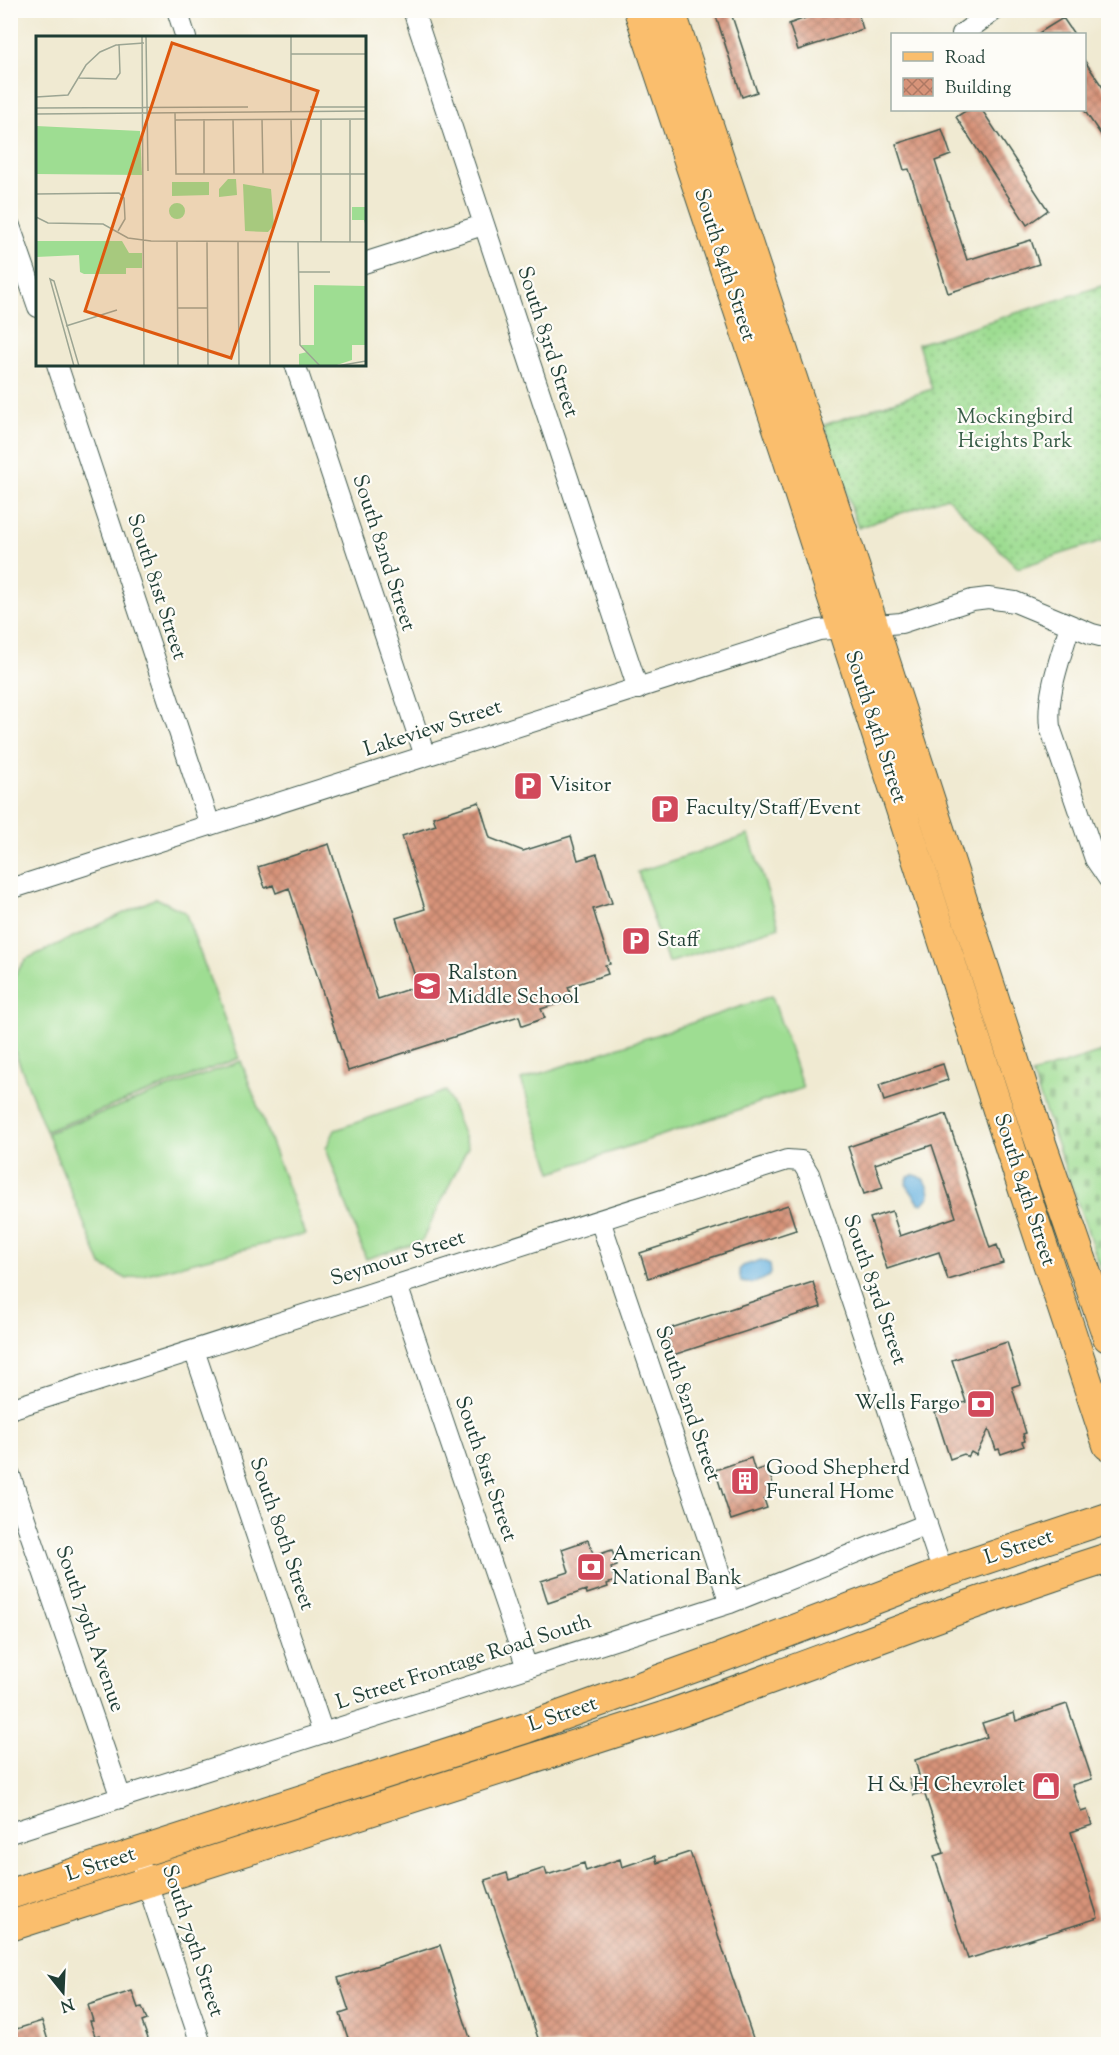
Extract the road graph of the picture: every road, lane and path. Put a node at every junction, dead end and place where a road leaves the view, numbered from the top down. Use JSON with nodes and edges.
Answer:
{"nodes":[{"id":1,"x":177,"y":10,"type":"edge"},
{"id":2,"x":413,"y":10,"type":"edge"},
{"id":3,"x":639,"y":10,"type":"edge"},
{"id":4,"x":670,"y":10,"type":"edge"},
{"id":5,"x":995,"y":10,"type":"edge"},
{"id":6,"x":963,"y":33,"type":"edge"},
{"id":7,"x":185,"y":36,"type":"edge"},
{"id":8,"x":483,"y":225,"type":"junction"},
{"id":9,"x":10,"y":226,"type":"edge"},
{"id":10,"x":366,"y":262,"type":"edge"},
{"id":11,"x":36,"y":301,"type":"edge"},
{"id":12,"x":58,"y":366,"type":"edge"},
{"id":13,"x":296,"y":366,"type":"edge"},
{"id":14,"x":1070,"y":625,"type":"junction"},
{"id":15,"x":873,"y":626,"type":"junction"},
{"id":16,"x":843,"y":628,"type":"junction"},
{"id":17,"x":1108,"y":638,"type":"edge"},
{"id":18,"x":638,"y":688,"type":"junction"},
{"id":19,"x":425,"y":756,"type":"junction"},
{"id":20,"x":210,"y":825,"type":"junction"},
{"id":21,"x":1108,"y":878,"type":"edge"},
{"id":22,"x":10,"y":889,"type":"edge"},
{"id":23,"x":801,"y":1161,"type":"joint"},
{"id":24,"x":600,"y":1220,"type":"junction"},
{"id":25,"x":397,"y":1285,"type":"junction"},
{"id":26,"x":1108,"y":1337,"type":"edge"},
{"id":27,"x":194,"y":1350,"type":"junction"},
{"id":28,"x":10,"y":1409,"type":"edge"},
{"id":29,"x":1108,"y":1445,"type":"edge"},
{"id":30,"x":10,"y":1475,"type":"edge"},
{"id":31,"x":1108,"y":1518,"type":"edge"},
{"id":32,"x":927,"y":1524,"type":"junction"},
{"id":33,"x":1108,"y":1558,"type":"edge"},
{"id":34,"x":943,"y":1573,"type":"junction"},
{"id":35,"x":730,"y":1603,"type":"junction"},
{"id":36,"x":527,"y":1668,"type":"junction"},
{"id":37,"x":323,"y":1733,"type":"junction"},
{"id":38,"x":121,"y":1798,"type":"junction"},
{"id":39,"x":10,"y":1833,"type":"edge"},
{"id":40,"x":138,"y":1853,"type":"junction"},
{"id":41,"x":147,"y":1882,"type":"junction"},
{"id":42,"x":10,"y":1894,"type":"edge"},
{"id":43,"x":10,"y":1926,"type":"edge"},
{"id":44,"x":201,"y":2044,"type":"edge"}],
"edges":[{"from":1,"to":7,"type":"street"},
{"from":2,"to":8,"type":"street","name":"South 83rd Street"},
{"from":3,"to":16,"type":"main road","name":"South 84th Street"},
{"from":4,"to":15,"type":"main road","name":"South 84th Street"},
{"from":5,"to":6,"type":"street"},
{"from":8,"to":10,"type":"street"},
{"from":8,"to":18,"type":"street","name":"South 83rd Street"},
{"from":9,"to":11,"type":"street"},
{"from":12,"to":20,"type":"street","name":"South 81st Street"},
{"from":13,"to":19,"type":"street","name":"South 82nd Street"},
{"from":14,"to":15,"type":"street","name":"Lakeview Street"},
{"from":14,"to":17,"type":"street","name":"Lakeview Street"},
{"from":14,"to":21,"type":"street"},
{"from":15,"to":16,"type":"street","name":"Lakeview Street"},
{"from":15,"to":26,"type":"main road","name":"South 84th Street"},
{"from":16,"to":18,"type":"street","name":"Lakeview Street"},
{"from":16,"to":29,"type":"main road","name":"South 84th Street"},
{"from":18,"to":19,"type":"street","name":"Lakeview Street"},
{"from":19,"to":20,"type":"street","name":"Lakeview Street"},
{"from":20,"to":22,"type":"street","name":"Lakeview Street"},
{"from":23,"to":24,"type":"street","name":"Seymour Street"},
{"from":23,"to":32,"type":"street","name":"South 83rd Street"},
{"from":24,"to":25,"type":"street","name":"Seymour Street"},
{"from":24,"to":35,"type":"street","name":"South 82nd Street"},
{"from":25,"to":27,"type":"street","name":"Seymour Street"},
{"from":25,"to":36,"type":"street","name":"South 81st Street"},
{"from":27,"to":28,"type":"street","name":"Seymour Street"},
{"from":27,"to":37,"type":"street","name":"South 80th Street"},
{"from":30,"to":38,"type":"street","name":"South 79th Avenue"},
{"from":31,"to":34,"type":"main road","name":"L Street"},
{"from":32,"to":34,"type":"street","name":"South 83rd Street"},
{"from":32,"to":35,"type":"street","name":"L Street Frontage Road South"},
{"from":33,"to":41,"type":"main road","name":"L Street"},
{"from":34,"to":40,"type":"main road","name":"L Street"},
{"from":35,"to":36,"type":"street","name":"L Street Frontage Road South"},
{"from":36,"to":37,"type":"street","name":"L Street Frontage Road South"},
{"from":37,"to":38,"type":"street","name":"L Street Frontage Road South"},
{"from":38,"to":39,"type":"street","name":"L Street Frontage Road South"},
{"from":40,"to":41,"type":"street","name":"South 79th Street"},
{"from":40,"to":42,"type":"main road","name":"L Street"},
{"from":41,"to":43,"type":"main road","name":"L Street"},
{"from":41,"to":44,"type":"street","name":"South 79th Street"}]}
